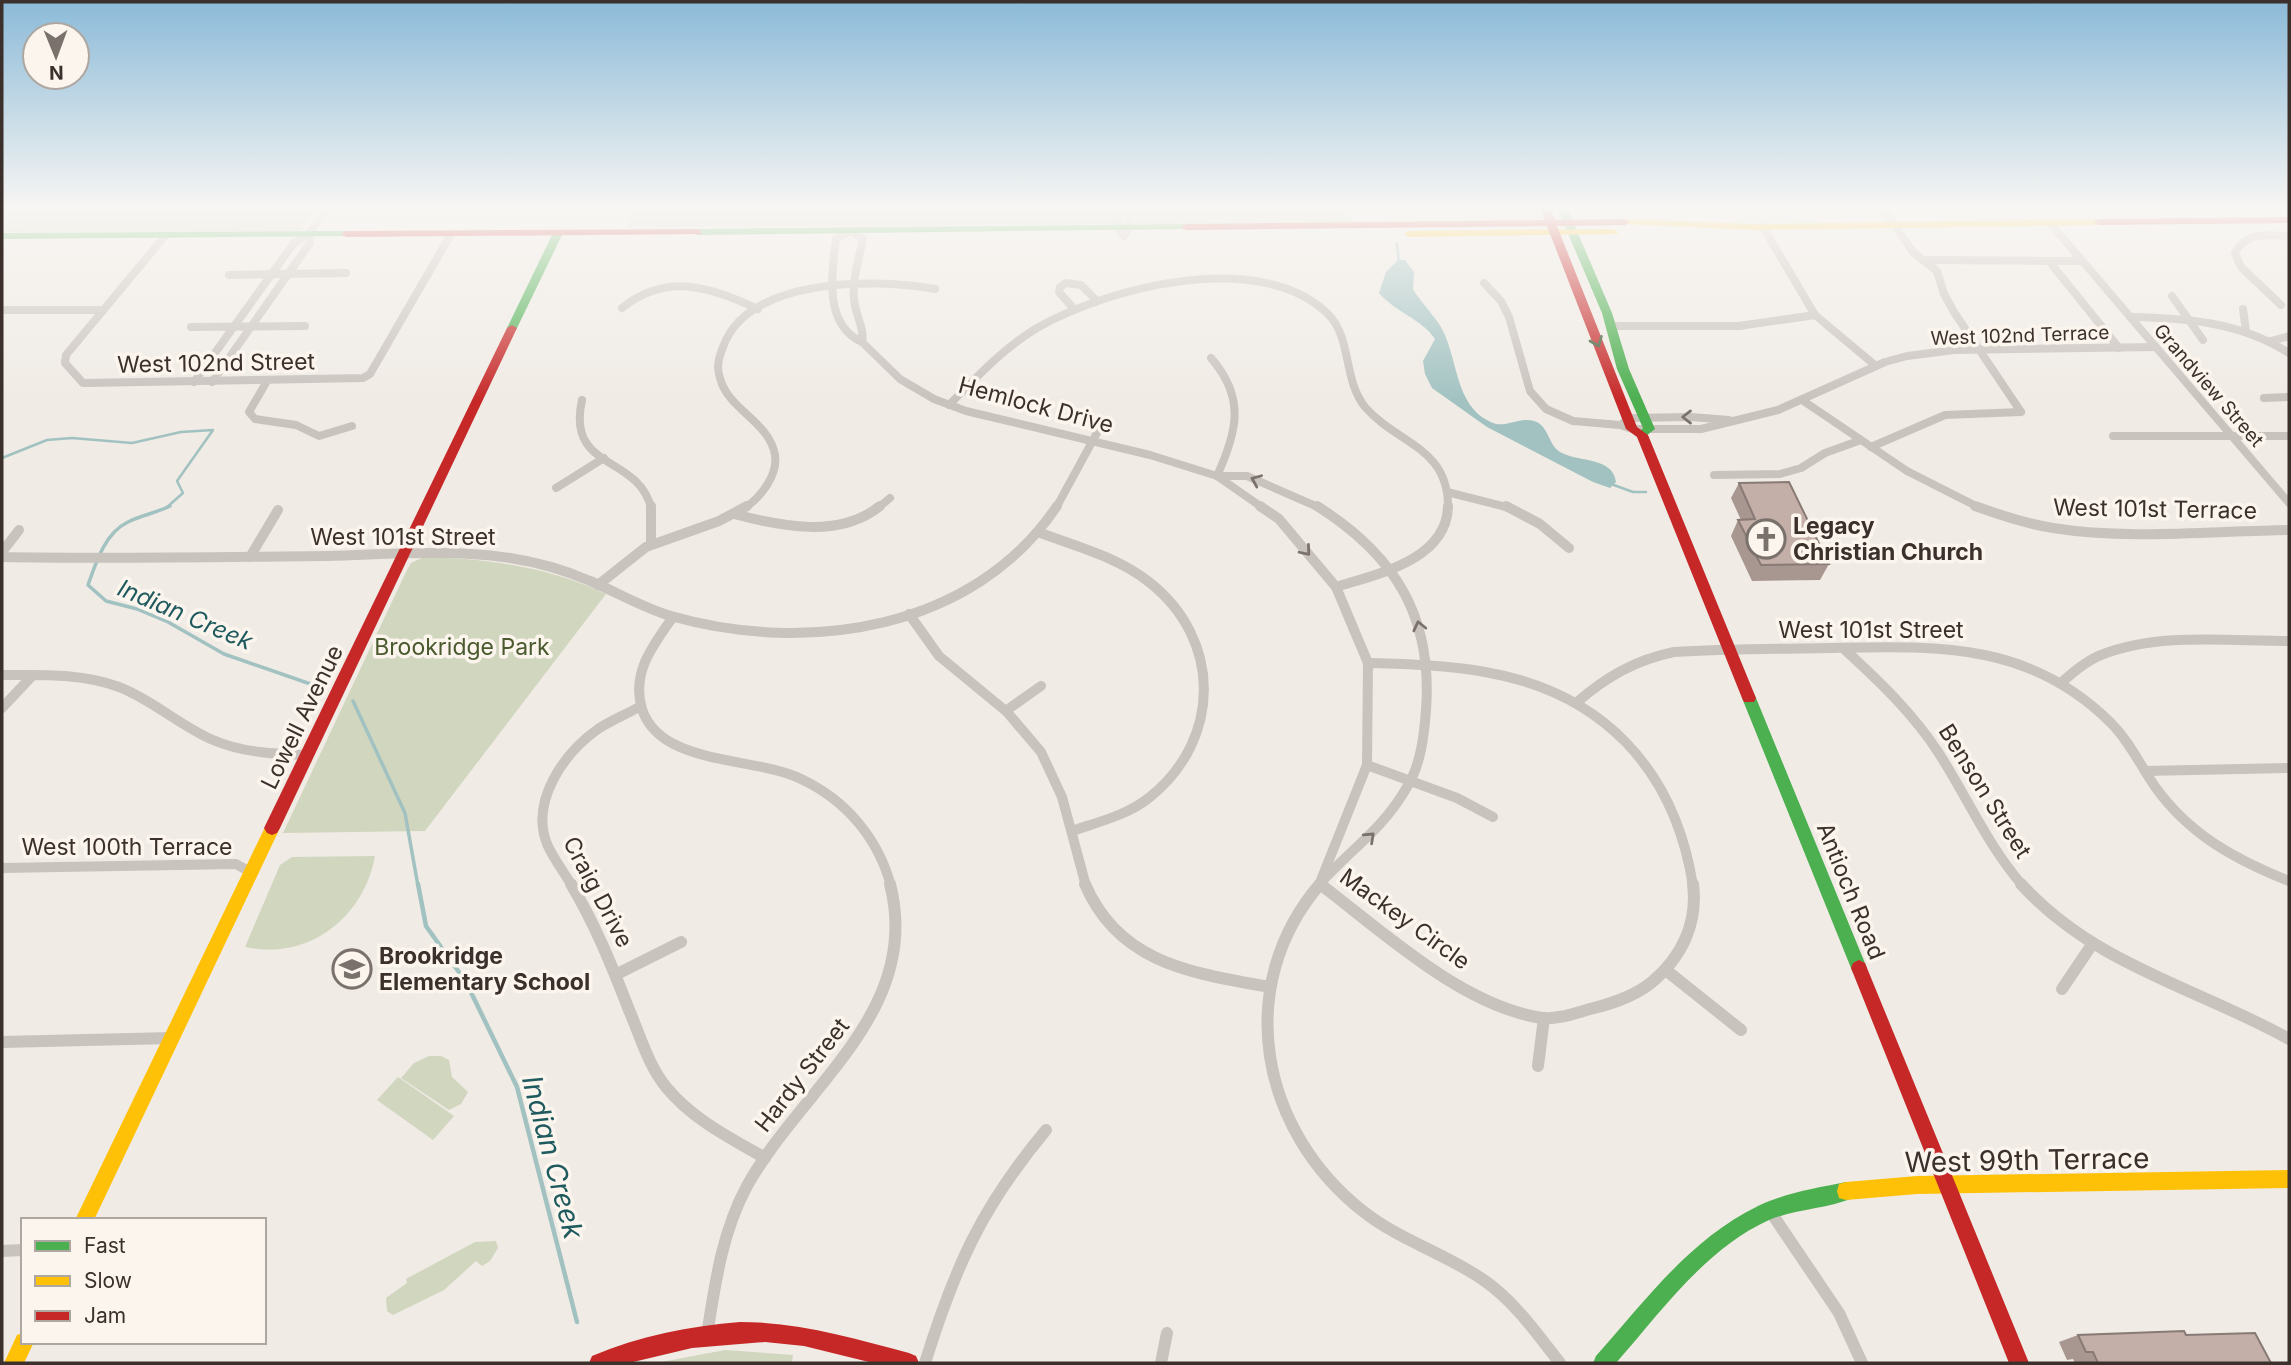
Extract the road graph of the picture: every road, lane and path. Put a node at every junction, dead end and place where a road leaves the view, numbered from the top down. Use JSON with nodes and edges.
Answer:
{"nodes":[{"id":1,"x":133,"y":274,"type":"edge"},
{"id":2,"x":325,"y":274,"type":"edge"},
{"id":3,"x":428,"y":274,"type":"edge"},
{"id":4,"x":539,"y":274,"type":"edge"},
{"id":5,"x":831,"y":274,"type":"edge"},
{"id":6,"x":854,"y":274,"type":"edge"},
{"id":7,"x":1573,"y":274,"type":"edge"},
{"id":8,"x":1589,"y":274,"type":"edge"},
{"id":9,"x":1788,"y":274,"type":"edge"},
{"id":10,"x":1938,"y":274,"type":"edge"},
{"id":11,"x":2059,"y":274,"type":"edge"},
{"id":12,"x":2093,"y":274,"type":"edge"},
{"id":13,"x":2247,"y":274,"type":"edge"},
{"id":14,"x":229,"y":275,"type":"dead end"},
{"id":15,"x":271,"y":275,"type":"junction"},
{"id":16,"x":287,"y":275,"type":"junction"},
{"id":17,"x":853,"y":283,"type":"junction"},
{"id":18,"x":1485,"y":283,"type":"dead end"},
{"id":19,"x":830,"y":285,"type":"junction"},
{"id":20,"x":935,"y":289,"type":"dead end"},
{"id":21,"x":2172,"y":296,"type":"dead end"},
{"id":22,"x":1096,"y":300,"type":"junction"},
{"id":23,"x":2281,"y":305,"type":"dead end"},
{"id":24,"x":622,"y":308,"type":"dead end"},
{"id":25,"x":758,"y":309,"type":"junction"},
{"id":26,"x":1074,"y":309,"type":"junction"},
{"id":27,"x":2243,"y":309,"type":"dead end"},
{"id":28,"x":2,"y":310,"type":"edge"},
{"id":29,"x":103,"y":310,"type":"junction"},
{"id":30,"x":1815,"y":315,"type":"junction"},
{"id":31,"x":2130,"y":317,"type":"junction"},
{"id":32,"x":2189,"y":320,"type":"junction"},
{"id":33,"x":235,"y":326,"type":"junction"},
{"id":34,"x":251,"y":326,"type":"junction"},
{"id":35,"x":305,"y":326,"type":"dead end"},
{"id":36,"x":1610,"y":326,"type":"junction"},
{"id":37,"x":191,"y":327,"type":"dead end"},
{"id":38,"x":2246,"y":331,"type":"junction"},
{"id":39,"x":2289,"y":335,"type":"edge"},
{"id":40,"x":2203,"y":340,"type":"dead end"},
{"id":41,"x":2271,"y":341,"type":"junction"},
{"id":42,"x":862,"y":342,"type":"junction"},
{"id":43,"x":2156,"y":347,"type":"junction"},
{"id":44,"x":2119,"y":348,"type":"junction"},
{"id":45,"x":1981,"y":349,"type":"junction"},
{"id":46,"x":2289,"y":353,"type":"edge"},
{"id":47,"x":1211,"y":358,"type":"dead end"},
{"id":48,"x":1876,"y":366,"type":"junction"},
{"id":49,"x":194,"y":382,"type":"junction"},
{"id":50,"x":212,"y":382,"type":"junction"},
{"id":51,"x":267,"y":382,"type":"junction"},
{"id":52,"x":2289,"y":397,"type":"edge"},
{"id":53,"x":2264,"y":398,"type":"dead end"},
{"id":54,"x":582,"y":400,"type":"dead end"},
{"id":55,"x":1802,"y":400,"type":"junction"},
{"id":56,"x":949,"y":405,"type":"junction"},
{"id":57,"x":1104,"y":421,"type":"dead end"},
{"id":58,"x":1636,"y":425,"type":"junction"},
{"id":59,"x":352,"y":426,"type":"dead end"},
{"id":60,"x":2113,"y":436,"type":"dead end"},
{"id":61,"x":2232,"y":436,"type":"junction"},
{"id":62,"x":2289,"y":436,"type":"edge"},
{"id":63,"x":1861,"y":440,"type":"junction"},
{"id":64,"x":1093,"y":442,"type":"junction"},
{"id":65,"x":1871,"y":447,"type":"junction"},
{"id":66,"x":604,"y":458,"type":"junction"},
{"id":67,"x":1714,"y":475,"type":"dead end"},
{"id":68,"x":1217,"y":476,"type":"junction"},
{"id":69,"x":556,"y":488,"type":"dead end"},
{"id":70,"x":1447,"y":492,"type":"junction"},
{"id":71,"x":890,"y":498,"type":"dead end"},
{"id":72,"x":2289,"y":503,"type":"edge"},
{"id":73,"x":278,"y":510,"type":"dead end"},
{"id":74,"x":734,"y":514,"type":"junction"},
{"id":75,"x":19,"y":530,"type":"dead end"},
{"id":76,"x":2289,"y":530,"type":"edge"},
{"id":77,"x":1038,"y":532,"type":"junction"},
{"id":78,"x":651,"y":544,"type":"junction"},
{"id":79,"x":1569,"y":548,"type":"dead end"},
{"id":80,"x":406,"y":554,"type":"junction"},
{"id":81,"x":2,"y":555,"type":"edge"},
{"id":82,"x":250,"y":557,"type":"junction"},
{"id":83,"x":1388,"y":569,"type":"junction"},
{"id":84,"x":598,"y":585,"type":"junction"},
{"id":85,"x":1336,"y":587,"type":"junction"},
{"id":86,"x":909,"y":614,"type":"junction"},
{"id":87,"x":673,"y":617,"type":"junction"},
{"id":88,"x":2289,"y":641,"type":"edge"},
{"id":89,"x":1843,"y":648,"type":"junction"},
{"id":90,"x":1729,"y":649,"type":"junction"},
{"id":91,"x":1368,"y":663,"type":"junction"},
{"id":92,"x":1427,"y":665,"type":"junction"},
{"id":93,"x":2,"y":675,"type":"edge"},
{"id":94,"x":33,"y":675,"type":"junction"},
{"id":95,"x":2061,"y":683,"type":"junction"},
{"id":96,"x":1041,"y":686,"type":"dead end"},
{"id":97,"x":1576,"y":703,"type":"junction"},
{"id":98,"x":640,"y":706,"type":"junction"},
{"id":99,"x":2,"y":708,"type":"edge"},
{"id":100,"x":1007,"y":710,"type":"junction"},
{"id":101,"x":309,"y":755,"type":"junction"},
{"id":102,"x":1367,"y":765,"type":"junction"},
{"id":103,"x":2289,"y":768,"type":"edge"},
{"id":104,"x":2145,"y":771,"type":"junction"},
{"id":105,"x":1411,"y":781,"type":"junction"},
{"id":106,"x":1493,"y":817,"type":"dead end"},
{"id":107,"x":1072,"y":831,"type":"junction"},
{"id":108,"x":2,"y":868,"type":"edge"},
{"id":109,"x":252,"y":873,"type":"junction"},
{"id":110,"x":2289,"y":881,"type":"edge"},
{"id":111,"x":1320,"y":884,"type":"junction"},
{"id":112,"x":681,"y":942,"type":"dead end"},
{"id":113,"x":2093,"y":943,"type":"junction"},
{"id":114,"x":1667,"y":971,"type":"junction"},
{"id":115,"x":617,"y":974,"type":"junction"},
{"id":116,"x":1269,"y":987,"type":"junction"},
{"id":117,"x":2062,"y":989,"type":"dead end"},
{"id":118,"x":1544,"y":1018,"type":"junction"},
{"id":119,"x":1741,"y":1030,"type":"dead end"},
{"id":120,"x":172,"y":1038,"type":"junction"},
{"id":121,"x":2289,"y":1039,"type":"edge"},
{"id":122,"x":2,"y":1042,"type":"edge"},
{"id":123,"x":1538,"y":1066,"type":"dead end"},
{"id":124,"x":1046,"y":1130,"type":"dead end"},
{"id":125,"x":765,"y":1158,"type":"junction"},
{"id":126,"x":2289,"y":1179,"type":"edge"},
{"id":127,"x":1945,"y":1186,"type":"junction"},
{"id":128,"x":1770,"y":1211,"type":"junction"},
{"id":129,"x":85,"y":1218,"type":"edge"},
{"id":130,"x":21,"y":1250,"type":"edge"},
{"id":131,"x":2,"y":1251,"type":"edge"},
{"id":132,"x":1167,"y":1333,"type":"dead end"},
{"id":133,"x":707,"y":1335,"type":"junction"},
{"id":134,"x":23,"y":1344,"type":"edge"},
{"id":135,"x":14,"y":1363,"type":"edge"},
{"id":136,"x":599,"y":1363,"type":"edge"},
{"id":137,"x":909,"y":1363,"type":"edge"},
{"id":138,"x":925,"y":1363,"type":"edge"},
{"id":139,"x":1161,"y":1363,"type":"edge"},
{"id":140,"x":1560,"y":1363,"type":"edge"},
{"id":141,"x":1603,"y":1363,"type":"edge"},
{"id":142,"x":1862,"y":1363,"type":"edge"},
{"id":143,"x":2019,"y":1363,"type":"edge"}],
"edges":[{"from":1,"to":29,"type":"street"},
{"from":2,"to":16,"type":"street"},
{"from":3,"to":51,"type":"street","name":"West 102nd Street"},
{"from":4,"to":80,"type":"main road","name":"Lowell Avenue"},
{"from":5,"to":19,"type":"street","name":"Hemlock Drive"},
{"from":6,"to":17,"type":"street"},
{"from":7,"to":58,"type":"main road","name":"Antioch Road","one_way":true},
{"from":8,"to":36,"type":"main road","name":"Antioch Road"},
{"from":9,"to":30,"type":"street"},
{"from":10,"to":45,"type":"street"},
{"from":11,"to":44,"type":"street"},
{"from":12,"to":31,"type":"street","name":"Grandview Street"},
{"from":13,"to":23,"type":"street"},
{"from":14,"to":15,"type":"street"},
{"from":15,"to":16,"type":"street"},
{"from":15,"to":33,"type":"street"},
{"from":16,"to":34,"type":"street"},
{"from":17,"to":19,"type":"street"},
{"from":17,"to":20,"type":"street"},
{"from":17,"to":42,"type":"street"},
{"from":18,"to":58,"type":"street","name":"West 102nd Terrace"},
{"from":19,"to":25,"type":"street"},
{"from":19,"to":42,"type":"street","name":"Hemlock Drive"},
{"from":21,"to":32,"type":"street"},
{"from":22,"to":26,"type":"street"},
{"from":22,"to":26,"type":"street"},
{"from":22,"to":70,"type":"street"},
{"from":24,"to":25,"type":"street"},
{"from":25,"to":74,"type":"street"},
{"from":26,"to":56,"type":"street"},
{"from":27,"to":38,"type":"street"},
{"from":28,"to":29,"type":"street"},
{"from":29,"to":49,"type":"street","name":"West 102nd Street"},
{"from":30,"to":36,"type":"street"},
{"from":30,"to":48,"type":"street"},
{"from":31,"to":32,"type":"street","name":"West 102nd Terrace"},
{"from":31,"to":43,"type":"street","name":"Grandview Street"},
{"from":32,"to":38,"type":"street","name":"West 102nd Terrace"},
{"from":32,"to":40,"type":"street"},
{"from":33,"to":34,"type":"street"},
{"from":33,"to":37,"type":"street"},
{"from":33,"to":49,"type":"street"},
{"from":34,"to":35,"type":"street"},
{"from":34,"to":50,"type":"street"},
{"from":36,"to":58,"type":"main road","name":"Antioch Road"},
{"from":38,"to":41,"type":"street","name":"West 102nd Terrace"},
{"from":39,"to":41,"type":"street"},
{"from":41,"to":46,"type":"street","name":"West 102nd Terrace"},
{"from":42,"to":56,"type":"street","name":"Hemlock Drive"},
{"from":43,"to":44,"type":"street","name":"West 102nd Terrace"},
{"from":43,"to":61,"type":"street","name":"Grandview Street"},
{"from":44,"to":45,"type":"street","name":"West 102nd Terrace"},
{"from":45,"to":48,"type":"street","name":"West 102nd Terrace"},
{"from":45,"to":65,"type":"street"},
{"from":47,"to":68,"type":"street"},
{"from":48,"to":55,"type":"street","name":"West 102nd Terrace"},
{"from":49,"to":50,"type":"street","name":"West 102nd Street"},
{"from":50,"to":51,"type":"street","name":"West 102nd Street"},
{"from":51,"to":59,"type":"street"},
{"from":52,"to":53,"type":"street"},
{"from":54,"to":66,"type":"street"},
{"from":55,"to":58,"type":"street","name":"West 102nd Terrace"},
{"from":55,"to":63,"type":"street","name":"West 101st Terrace"},
{"from":56,"to":64,"type":"street","name":"Hemlock Drive"},
{"from":57,"to":64,"type":"street","name":"West 101st Street"},
{"from":58,"to":90,"type":"main road","name":"Antioch Road"},
{"from":60,"to":61,"type":"street"},
{"from":61,"to":62,"type":"street"},
{"from":61,"to":72,"type":"street","name":"Grandview Street"},
{"from":63,"to":65,"type":"street","name":"West 101st Terrace"},
{"from":63,"to":67,"type":"street"},
{"from":64,"to":68,"type":"street","name":"Hemlock Drive"},
{"from":64,"to":77,"type":"street","name":"West 101st Street"},
{"from":65,"to":76,"type":"street","name":"West 101st Terrace"},
{"from":66,"to":69,"type":"street"},
{"from":66,"to":78,"type":"street"},
{"from":83,"to":68,"type":"street","name":"Hemlock Drive","one_way":true},
{"from":68,"to":85,"type":"street","name":"Hemlock Drive","one_way":true},
{"from":70,"to":79,"type":"street"},
{"from":70,"to":83,"type":"street"},
{"from":71,"to":74,"type":"street"},
{"from":73,"to":82,"type":"street"},
{"from":74,"to":78,"type":"street"},
{"from":75,"to":81,"type":"street","name":"West 101st Street"},
{"from":77,"to":86,"type":"street","name":"West 101st Street"},
{"from":77,"to":107,"type":"street"},
{"from":78,"to":84,"type":"street"},
{"from":80,"to":82,"type":"street","name":"West 101st Street"},
{"from":80,"to":84,"type":"street","name":"West 101st Street"},
{"from":80,"to":101,"type":"main road","name":"Lowell Avenue"},
{"from":81,"to":82,"type":"street","name":"West 101st Street"},
{"from":83,"to":85,"type":"street"},
{"from":92,"to":83,"type":"street","name":"Hemlock Drive","one_way":true},
{"from":84,"to":87,"type":"street","name":"West 101st Street"},
{"from":85,"to":91,"type":"street","name":"Hemlock Drive"},
{"from":86,"to":87,"type":"street","name":"West 101st Street"},
{"from":86,"to":100,"type":"street"},
{"from":87,"to":98,"type":"street"},
{"from":88,"to":95,"type":"street"},
{"from":89,"to":90,"type":"street","name":"West 101st Street"},
{"from":89,"to":95,"type":"street","name":"West 101st Street"},
{"from":89,"to":113,"type":"street","name":"Benson Street"},
{"from":90,"to":97,"type":"street","name":"West 101st Street"},
{"from":90,"to":127,"type":"main road","name":"Antioch Road"},
{"from":91,"to":92,"type":"street","name":"Mackey Circle"},
{"from":91,"to":102,"type":"street","name":"Hemlock Drive"},
{"from":92,"to":97,"type":"street","name":"Mackey Circle"},
{"from":92,"to":105,"type":"street","name":"Hemlock Drive"},
{"from":93,"to":94,"type":"street"},
{"from":94,"to":99,"type":"street"},
{"from":94,"to":101,"type":"street"},
{"from":95,"to":104,"type":"street","name":"West 101st Street"},
{"from":96,"to":100,"type":"street"},
{"from":97,"to":114,"type":"street","name":"Mackey Circle"},
{"from":98,"to":115,"type":"street","name":"Craig Drive"},
{"from":98,"to":125,"type":"street","name":"Hardy Street"},
{"from":100,"to":107,"type":"street"},
{"from":101,"to":109,"type":"main road","name":"Lowell Avenue"},
{"from":102,"to":105,"type":"street"},
{"from":102,"to":111,"type":"street","name":"Hemlock Drive"},
{"from":103,"to":104,"type":"street"},
{"from":104,"to":110,"type":"street","name":"West 101st Street"},
{"from":105,"to":106,"type":"street"},
{"from":111,"to":105,"type":"street","name":"Hemlock Drive","one_way":true},
{"from":107,"to":116,"type":"street"},
{"from":108,"to":109,"type":"street","name":"West 100th Terrace"},
{"from":109,"to":120,"type":"main road","name":"Lowell Avenue"},
{"from":111,"to":116,"type":"street","name":"Hemlock Drive"},
{"from":111,"to":118,"type":"street","name":"Mackey Circle"},
{"from":112,"to":115,"type":"street","name":"Craig Drive"},
{"from":113,"to":117,"type":"street"},
{"from":113,"to":121,"type":"street","name":"Benson Street"},
{"from":114,"to":118,"type":"street","name":"Mackey Circle"},
{"from":114,"to":119,"type":"street"},
{"from":115,"to":125,"type":"street","name":"Craig Drive"},
{"from":116,"to":140,"type":"street","name":"Hemlock Drive"},
{"from":118,"to":123,"type":"street"},
{"from":120,"to":122,"type":"street"},
{"from":120,"to":129,"type":"main road","name":"Lowell Avenue"},
{"from":124,"to":138,"type":"street"},
{"from":125,"to":133,"type":"street","name":"Hardy Street"},
{"from":126,"to":127,"type":"main road","name":"West 99th Terrace"},
{"from":127,"to":128,"type":"main road","name":"West 99th Terrace"},
{"from":127,"to":143,"type":"main road","name":"Antioch Road"},
{"from":128,"to":141,"type":"main road","name":"West 99th Terrace"},
{"from":128,"to":142,"type":"street"},
{"from":130,"to":131,"type":"street"},
{"from":132,"to":139,"type":"street"},
{"from":133,"to":136,"type":"main road"},
{"from":133,"to":137,"type":"main road"},
{"from":134,"to":135,"type":"main road"}]}
